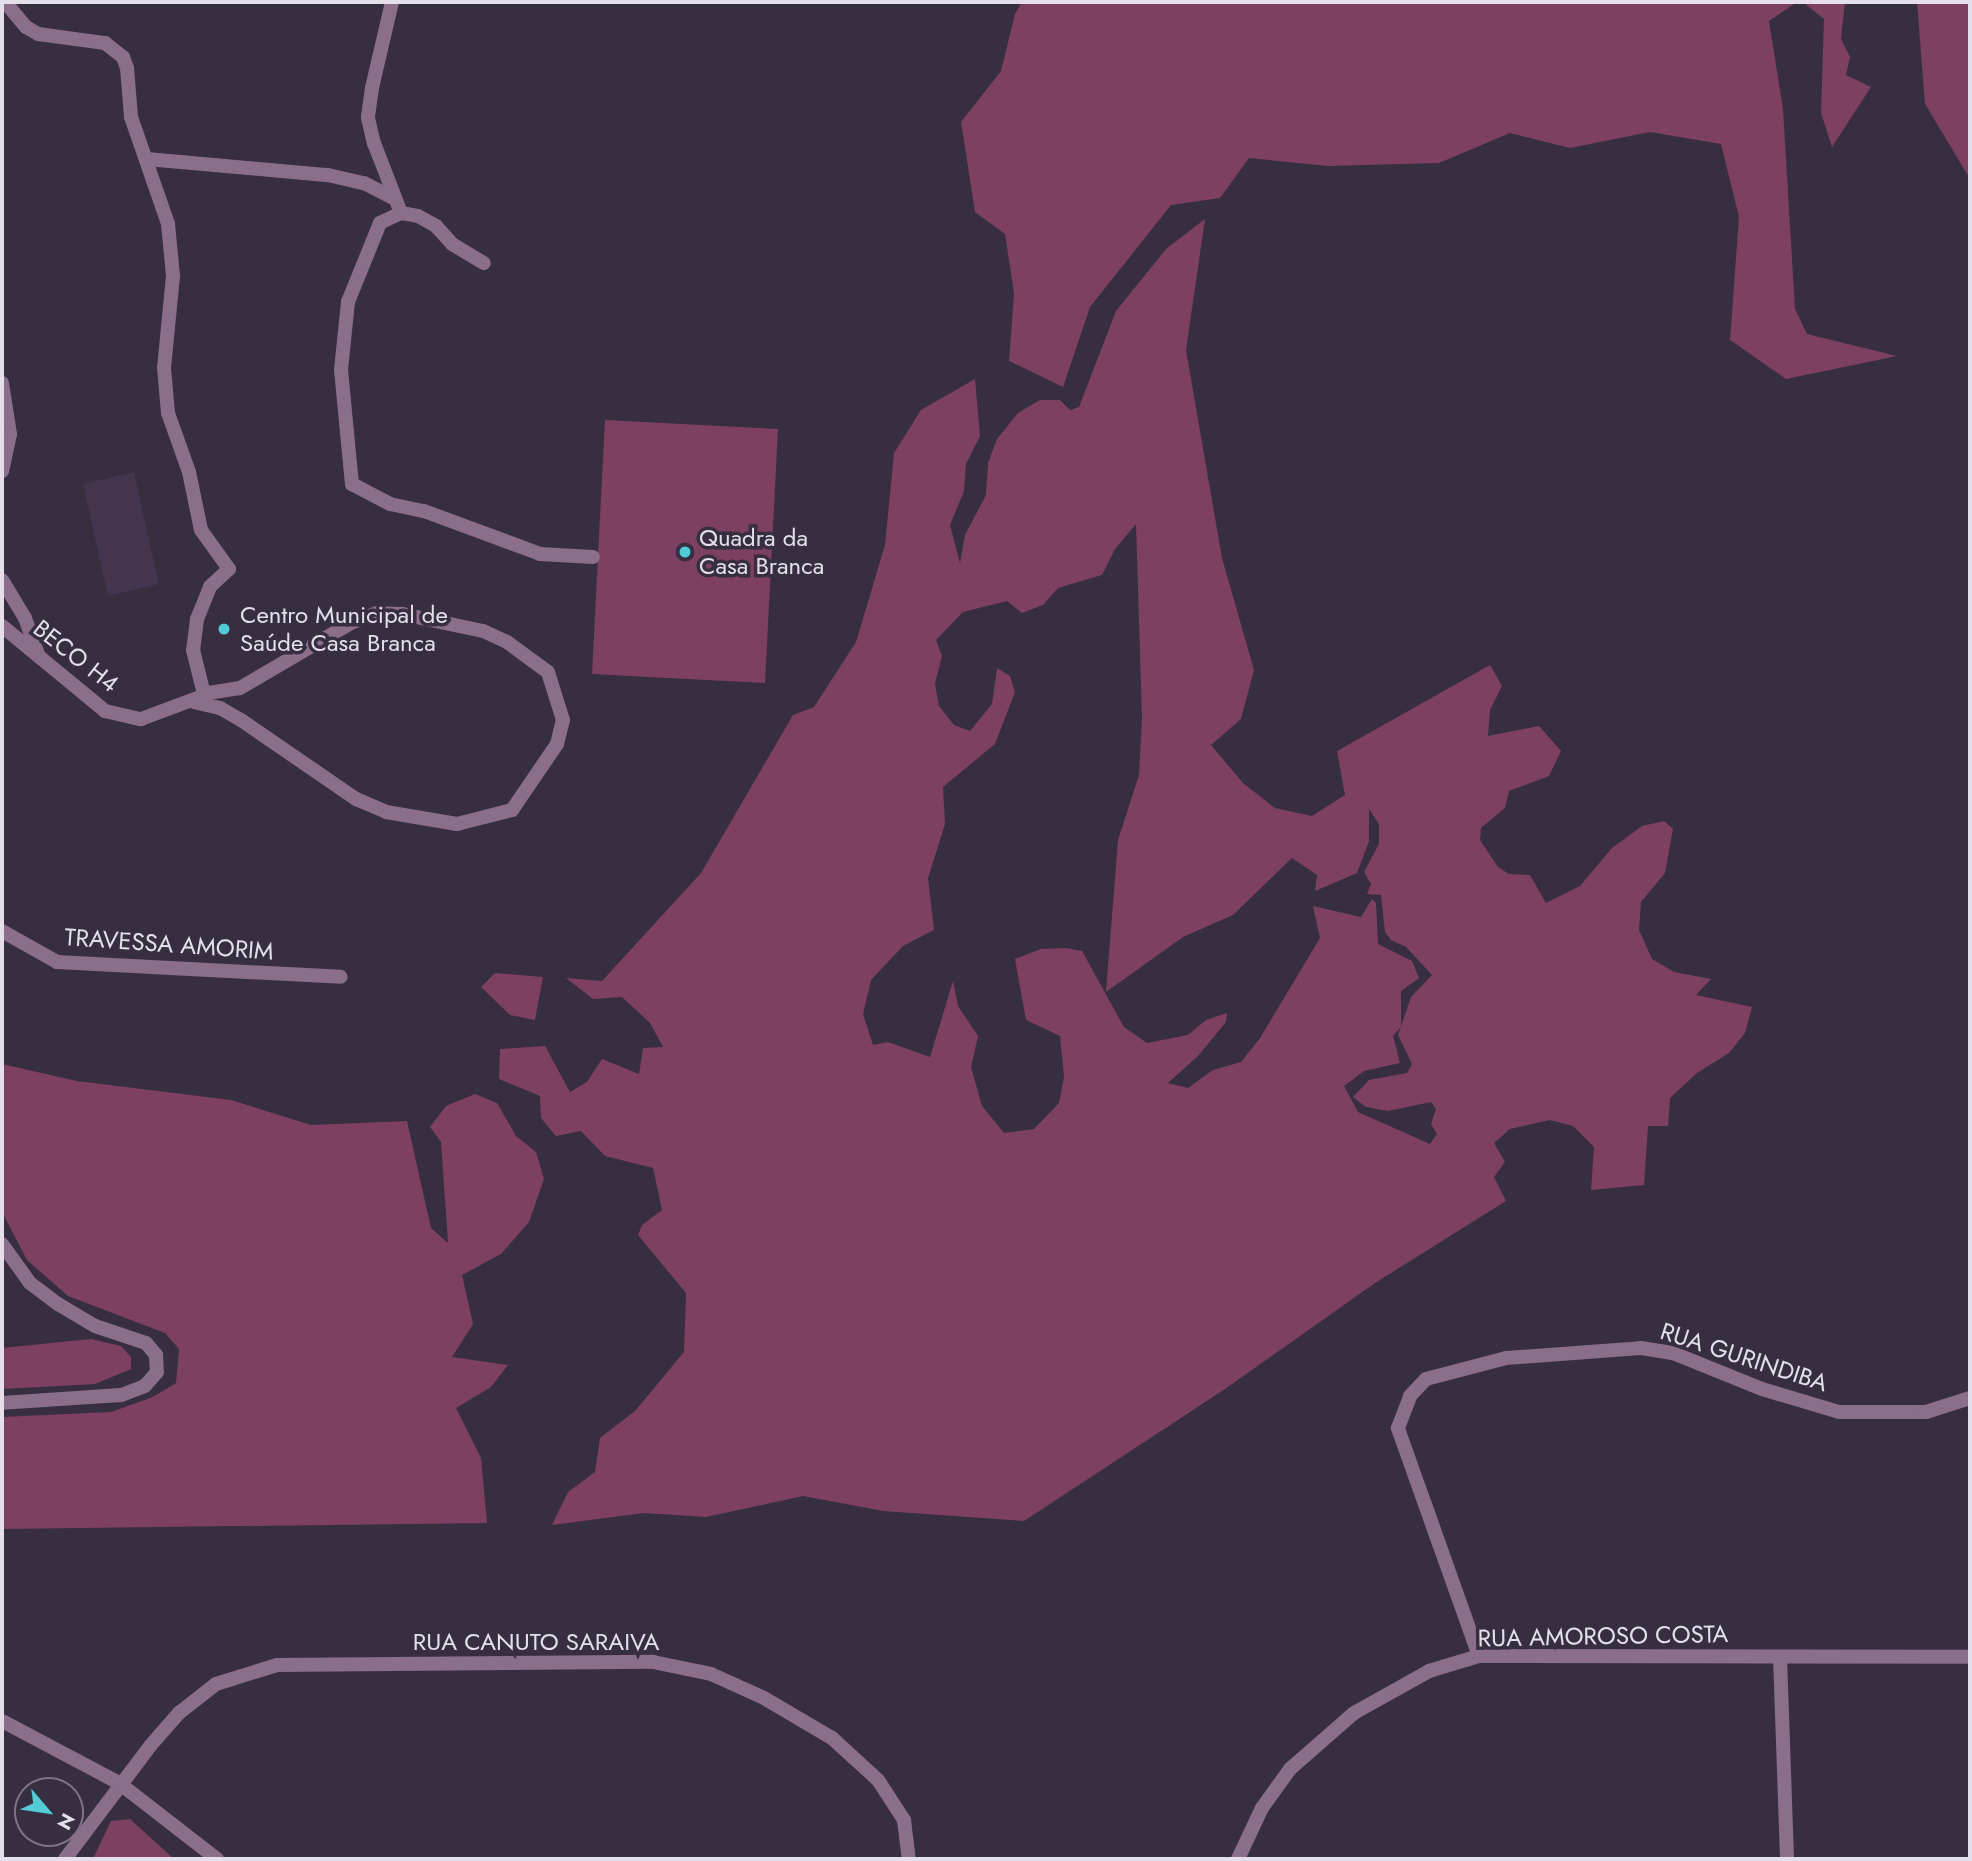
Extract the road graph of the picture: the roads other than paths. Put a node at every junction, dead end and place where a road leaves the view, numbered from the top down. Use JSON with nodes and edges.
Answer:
{"nodes":[{"id":1,"x":5,"y":2,"type":"edge"},
{"id":2,"x":392,"y":2,"type":"edge"},
{"id":3,"x":147,"y":159,"type":"junction"},
{"id":4,"x":398,"y":206,"type":"junction"},
{"id":5,"x":484,"y":263,"type":"dead end"},
{"id":6,"x":2,"y":383,"type":"edge"},
{"id":7,"x":2,"y":471,"type":"edge"},
{"id":8,"x":593,"y":557,"type":"dead end"},
{"id":9,"x":2,"y":580,"type":"edge"},
{"id":10,"x":2,"y":626,"type":"edge"},
{"id":11,"x":41,"y":661,"type":"junction"},
{"id":12,"x":199,"y":698,"type":"junction"},
{"id":13,"x":2,"y":931,"type":"edge"},
{"id":14,"x":341,"y":976,"type":"dead end"},
{"id":15,"x":2,"y":1244,"type":"edge"},
{"id":16,"x":1970,"y":1398,"type":"edge"},
{"id":17,"x":2,"y":1404,"type":"edge"},
{"id":18,"x":1479,"y":1656,"type":"junction"},
{"id":19,"x":1780,"y":1657,"type":"junction"},
{"id":20,"x":1970,"y":1657,"type":"edge"},
{"id":21,"x":2,"y":1721,"type":"edge"},
{"id":22,"x":119,"y":1783,"type":"junction"},
{"id":23,"x":1243,"y":1856,"type":"edge"},
{"id":24,"x":65,"y":1859,"type":"edge"},
{"id":25,"x":217,"y":1859,"type":"edge"},
{"id":26,"x":909,"y":1859,"type":"edge"},
{"id":27,"x":1787,"y":1859,"type":"edge"}],
"edges":[{"from":1,"to":3,"type":"street"},
{"from":2,"to":4,"type":"street"},
{"from":3,"to":4,"type":"street"},
{"from":3,"to":12,"type":"street"},
{"from":4,"to":5,"type":"street"},
{"from":4,"to":8,"type":"street"},
{"from":6,"to":7,"type":"street"},
{"from":9,"to":11,"type":"street"},
{"from":10,"to":11,"type":"street","name":"BECO H4"},
{"from":11,"to":12,"type":"street","name":"BECO H4"},
{"from":12,"to":12,"type":"street","name":"BECO H4"},
{"from":13,"to":14,"type":"street","name":"TRAVESSA AMORIM"},
{"from":15,"to":17,"type":"street"},
{"from":16,"to":18,"type":"street","name":"RUA GURINDIBA"},
{"from":18,"to":19,"type":"street","name":"RUA AMOROSO COSTA"},
{"from":18,"to":23,"type":"street","name":"RUA AMOROSO COSTA"},
{"from":19,"to":20,"type":"street","name":"RUA AMOROSO COSTA"},
{"from":19,"to":27,"type":"street"},
{"from":21,"to":22,"type":"street"},
{"from":22,"to":24,"type":"street","name":"RUA CANUTO SARAIVA"},
{"from":22,"to":25,"type":"street"},
{"from":22,"to":26,"type":"street","name":"RUA CANUTO SARAIVA"}]}
